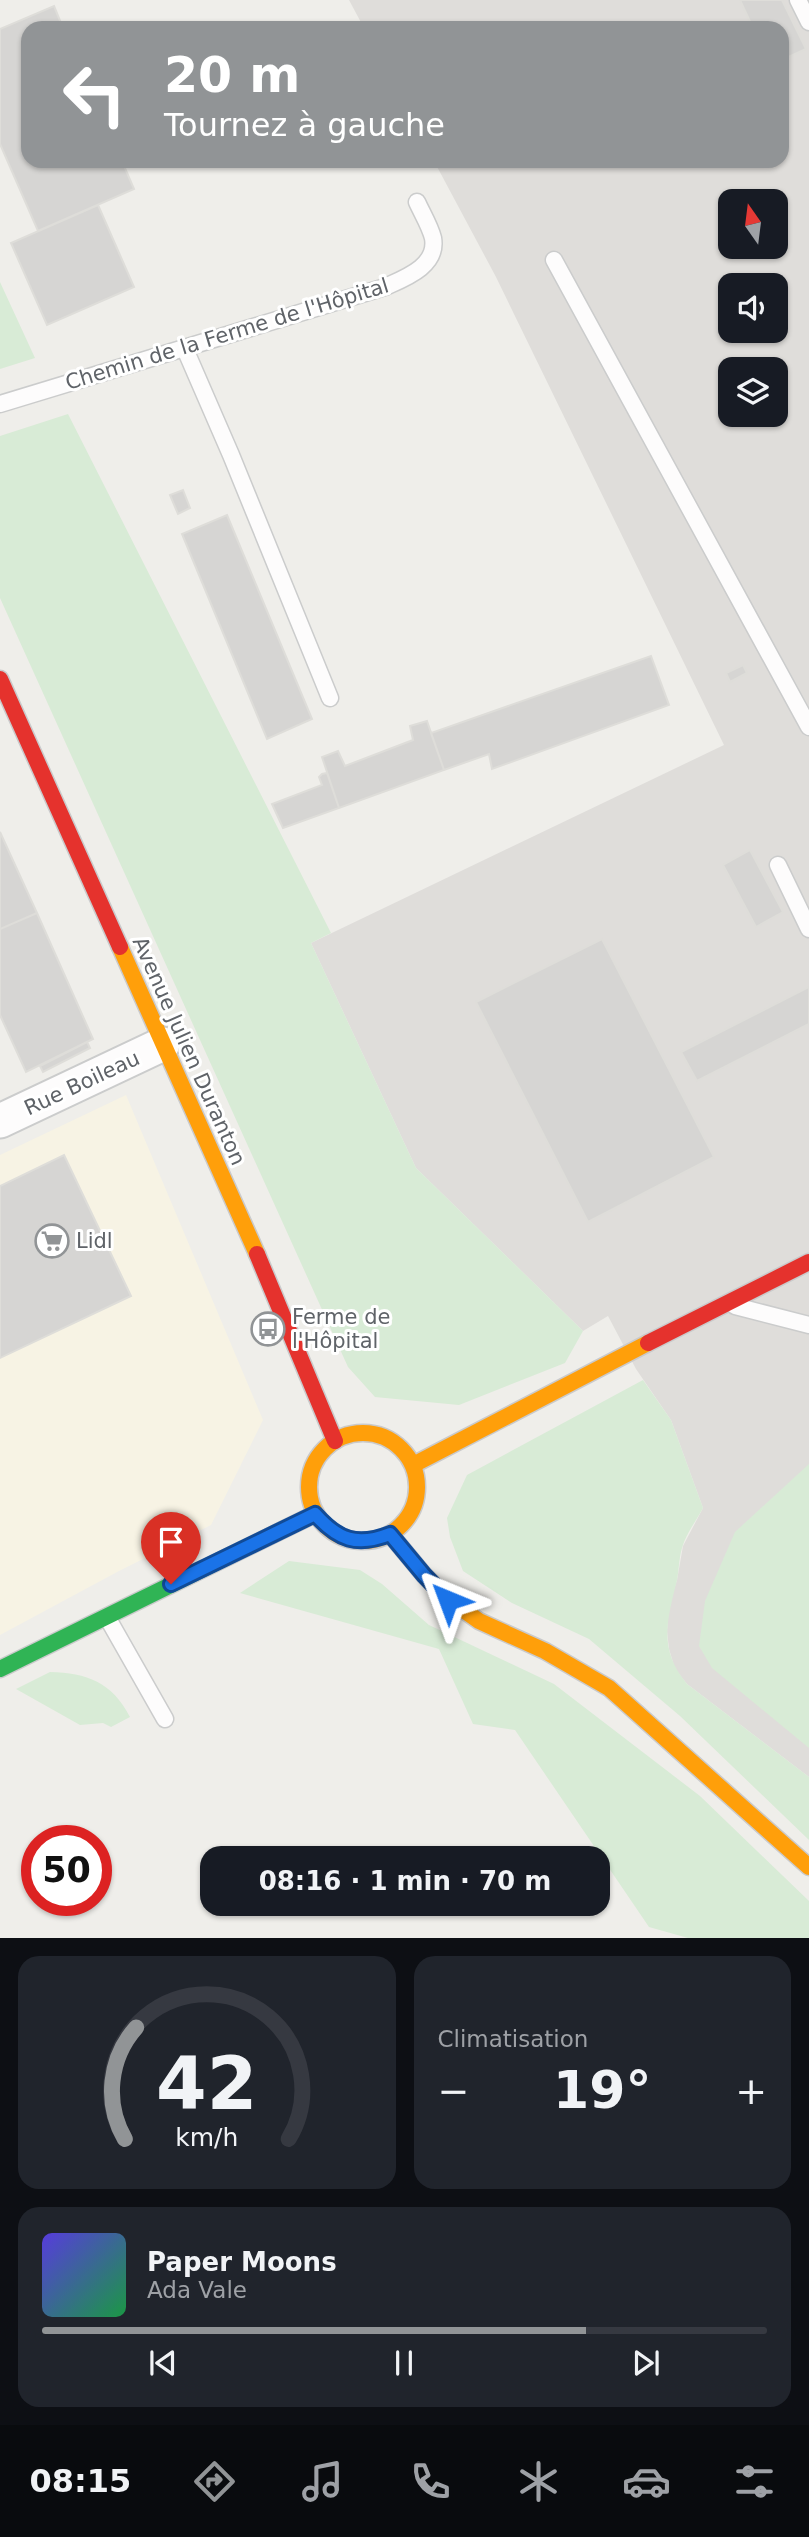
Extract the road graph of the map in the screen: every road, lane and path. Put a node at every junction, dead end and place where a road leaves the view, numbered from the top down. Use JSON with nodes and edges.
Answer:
{"nodes":[{"id":1,"x":798,"y":0,"type":"edge"},
{"id":2,"x":809,"y":22,"type":"edge"},
{"id":3,"x":417,"y":202,"type":"dead end"},
{"id":4,"x":554,"y":260,"type":"dead end"},
{"id":5,"x":185,"y":349,"type":"junction"},
{"id":6,"x":0,"y":404,"type":"edge"},
{"id":7,"x":0,"y":680,"type":"edge"},
{"id":8,"x":330,"y":698,"type":"dead end"},
{"id":9,"x":809,"y":727,"type":"edge"},
{"id":10,"x":778,"y":865,"type":"dead end"},
{"id":11,"x":809,"y":929,"type":"edge"},
{"id":12,"x":163,"y":1044,"type":"junction"},
{"id":13,"x":0,"y":1121,"type":"edge"},
{"id":14,"x":809,"y":1262,"type":"edge"},
{"id":15,"x":726,"y":1303,"type":"junction"},
{"id":16,"x":809,"y":1325,"type":"edge"},
{"id":17,"x":335,"y":1441,"type":"junction"},
{"id":18,"x":413,"y":1465,"type":"junction"},
{"id":19,"x":315,"y":1514,"type":"junction"},
{"id":20,"x":390,"y":1534,"type":"junction"},
{"id":21,"x":106,"y":1615,"type":"junction"},
{"id":22,"x":0,"y":1669,"type":"edge"},
{"id":23,"x":165,"y":1719,"type":"dead end"},
{"id":24,"x":809,"y":1867,"type":"edge"}],
"edges":[{"from":1,"to":2,"type":"lane"},
{"from":3,"to":5,"type":"lane","name":"Chemin de la Ferme de l'Hôpital"},
{"from":4,"to":9,"type":"lane"},
{"from":5,"to":6,"type":"lane","name":"Chemin de la Ferme de l'Hôpital"},
{"from":5,"to":8,"type":"lane"},
{"from":7,"to":12,"type":"main road","name":"Avenue Julien Duranton"},
{"from":10,"to":11,"type":"lane"},
{"from":12,"to":13,"type":"street","name":"Rue Boileau"},
{"from":12,"to":17,"type":"main road","name":"Avenue Julien Duranton"},
{"from":14,"to":15,"type":"main road"},
{"from":15,"to":16,"type":"lane"},
{"from":15,"to":18,"type":"main road"},
{"from":17,"to":18,"type":"main road"},
{"from":17,"to":19,"type":"main road"},
{"from":18,"to":20,"type":"main road"},
{"from":19,"to":20,"type":"main road"},
{"from":19,"to":21,"type":"main road"},
{"from":20,"to":24,"type":"main road"},
{"from":21,"to":22,"type":"main road"},
{"from":21,"to":23,"type":"lane"}]}
